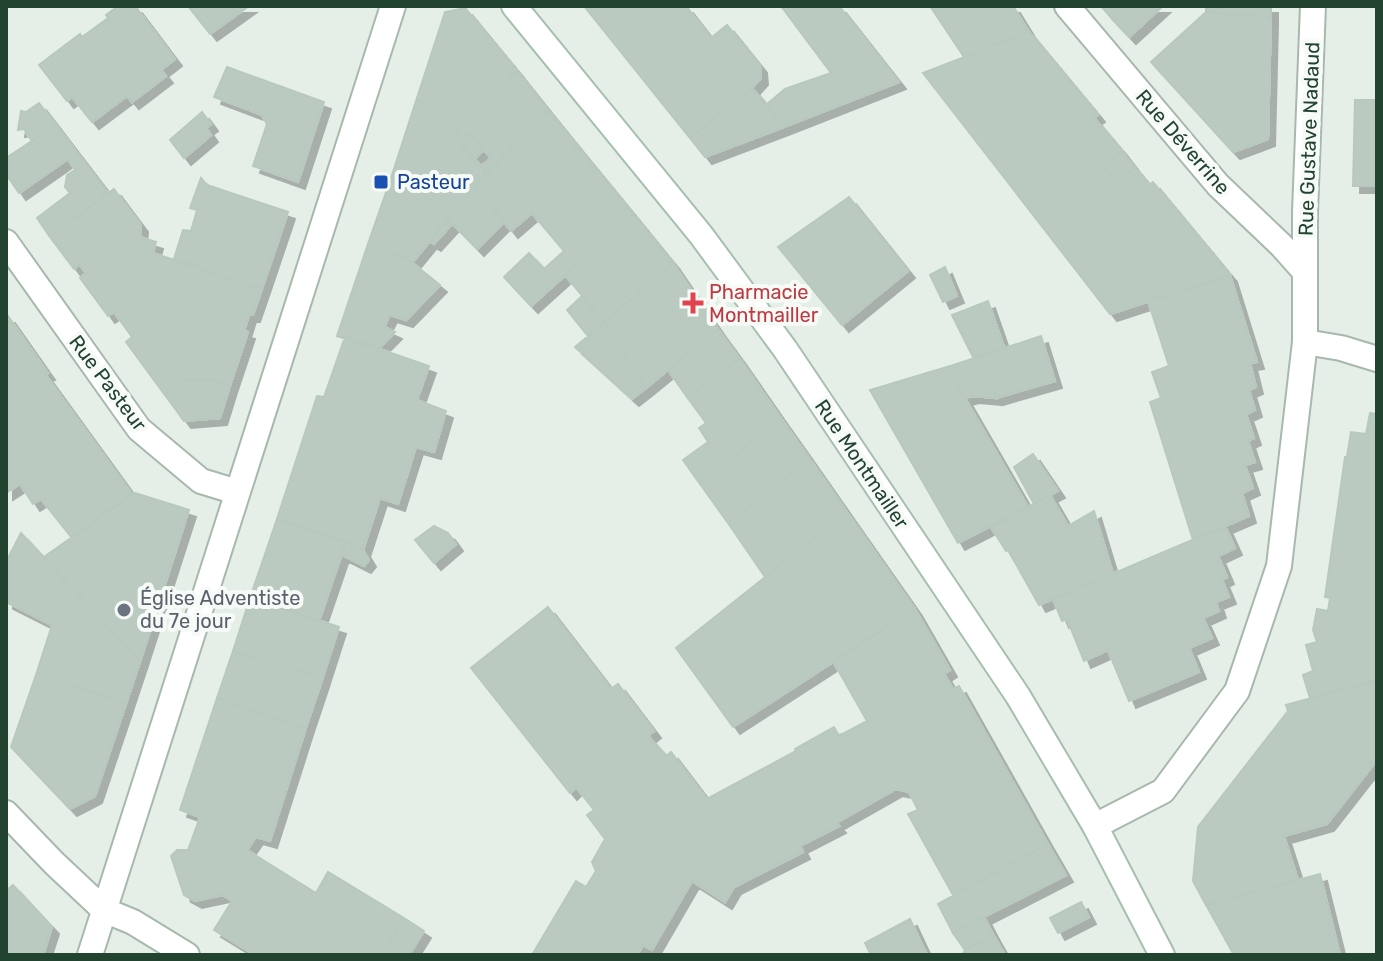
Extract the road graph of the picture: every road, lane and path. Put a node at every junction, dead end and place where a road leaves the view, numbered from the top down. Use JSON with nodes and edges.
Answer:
{"nodes":[{"id":1,"x":393,"y":6,"type":"edge"},
{"id":2,"x":514,"y":6,"type":"edge"},
{"id":3,"x":1067,"y":6,"type":"edge"},
{"id":4,"x":1313,"y":6,"type":"edge"},
{"id":5,"x":6,"y":242,"type":"edge"},
{"id":6,"x":1305,"y":272,"type":"junction"},
{"id":7,"x":1305,"y":342,"type":"junction"},
{"id":8,"x":1377,"y":359,"type":"edge"},
{"id":9,"x":237,"y":492,"type":"junction"},
{"id":10,"x":6,"y":813,"type":"edge"},
{"id":11,"x":1095,"y":826,"type":"junction"},
{"id":12,"x":104,"y":910,"type":"junction"},
{"id":13,"x":90,"y":955,"type":"edge"},
{"id":14,"x":187,"y":955,"type":"edge"},
{"id":15,"x":1162,"y":955,"type":"edge"}],
"edges":[{"from":1,"to":9,"type":"street"},
{"from":2,"to":11,"type":"street","name":"Rue Montmailler"},
{"from":3,"to":6,"type":"street","name":"Rue Déverrine"},
{"from":4,"to":6,"type":"street","name":"Rue Gustave Nadaud"},
{"from":5,"to":9,"type":"street","name":"Rue Pasteur"},
{"from":6,"to":7,"type":"street","name":"Rue Gustave Nadaud"},
{"from":7,"to":8,"type":"street"},
{"from":7,"to":11,"type":"street","name":"Rue Gustave Nadaud"},
{"from":9,"to":12,"type":"street"},
{"from":10,"to":12,"type":"street"},
{"from":11,"to":15,"type":"street","name":"Rue Montmailler"},
{"from":12,"to":13,"type":"street"},
{"from":12,"to":14,"type":"street"}]}
